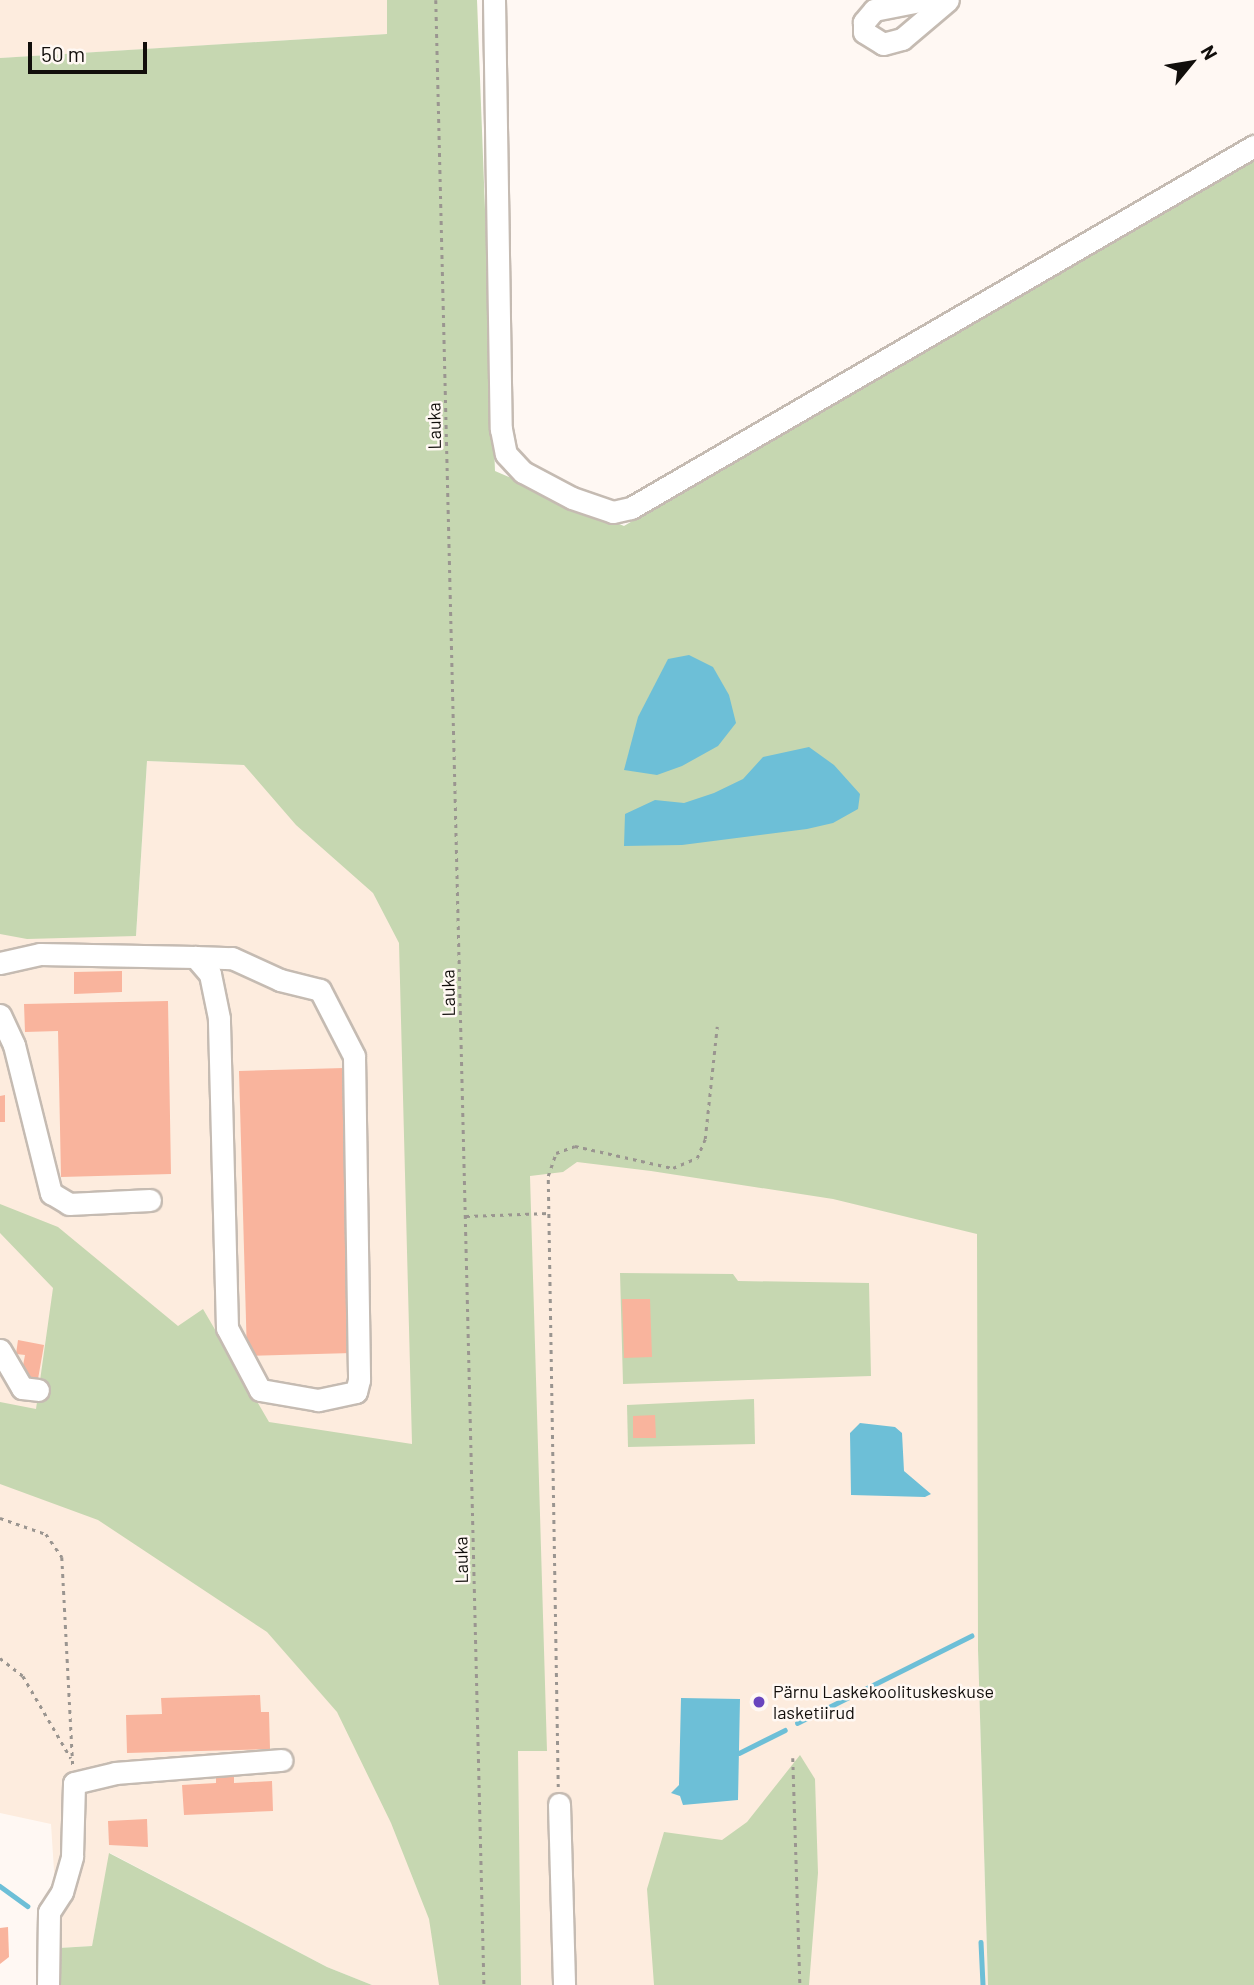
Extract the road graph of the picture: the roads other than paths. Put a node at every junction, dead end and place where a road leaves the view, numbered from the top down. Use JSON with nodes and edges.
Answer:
{"nodes":[{"id":1,"x":494,"y":0,"type":"edge"},
{"id":2,"x":925,"y":0,"type":"edge"},
{"id":3,"x":948,"y":0,"type":"edge"},
{"id":4,"x":1254,"y":146,"type":"edge"},
{"id":5,"x":195,"y":957,"type":"junction"},
{"id":6,"x":0,"y":964,"type":"edge"},
{"id":7,"x":0,"y":1015,"type":"edge"},
{"id":8,"x":150,"y":1200,"type":"dead end"},
{"id":9,"x":0,"y":1350,"type":"edge"},
{"id":10,"x":38,"y":1390,"type":"dead end"},
{"id":11,"x":281,"y":1760,"type":"dead end"},
{"id":12,"x":559,"y":1804,"type":"road end"},
{"id":13,"x":48,"y":1985,"type":"edge"},
{"id":14,"x":564,"y":1985,"type":"edge"}],
"edges":[{"from":1,"to":4,"type":"street"},
{"from":2,"to":3,"type":"street"},
{"from":5,"to":5,"type":"street"},
{"from":5,"to":6,"type":"street"},
{"from":7,"to":8,"type":"street"},
{"from":9,"to":10,"type":"street"},
{"from":11,"to":13,"type":"street"},
{"from":12,"to":14,"type":"street"}]}
